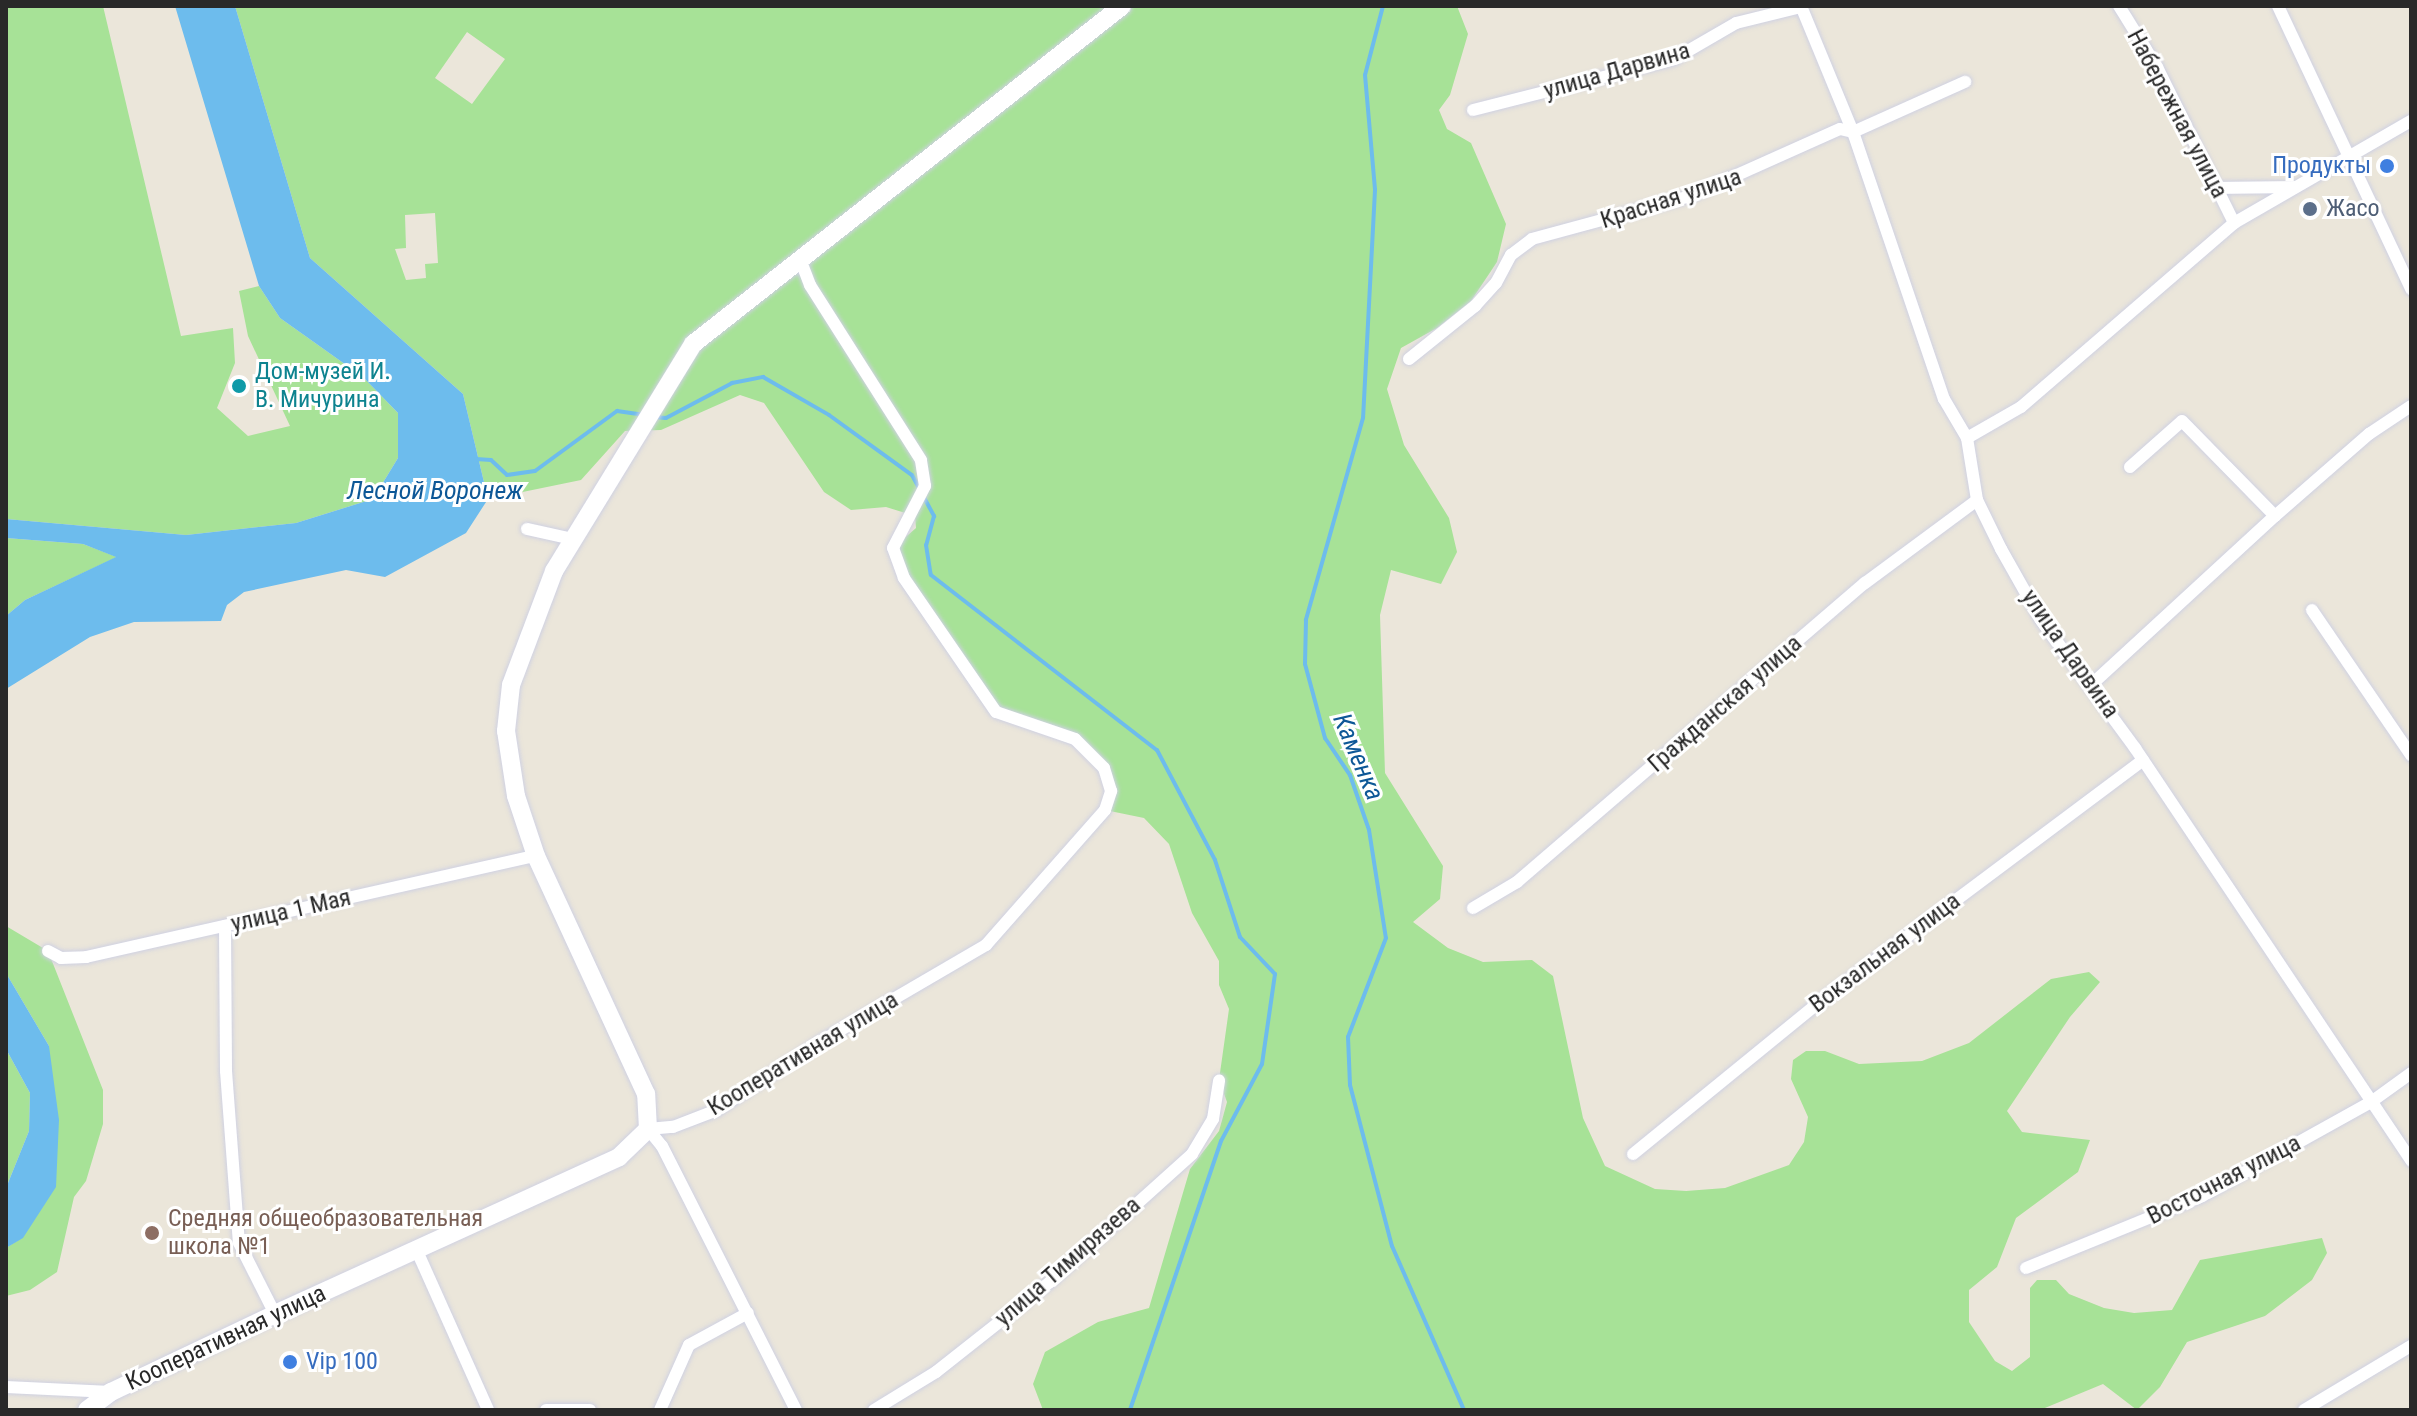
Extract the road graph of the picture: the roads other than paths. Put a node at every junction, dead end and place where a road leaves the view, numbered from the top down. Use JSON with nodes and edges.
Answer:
{"nodes":[{"id":1,"x":1122,"y":6,"type":"edge"},
{"id":2,"x":1801,"y":6,"type":"edge"},
{"id":3,"x":2119,"y":6,"type":"edge"},
{"id":4,"x":2278,"y":6,"type":"edge"},
{"id":5,"x":1965,"y":82,"type":"dead end"},
{"id":6,"x":1473,"y":110,"type":"dead end"},
{"id":7,"x":2411,"y":121,"type":"edge"},
{"id":8,"x":1853,"y":132,"type":"junction"},
{"id":9,"x":2350,"y":156,"type":"junction"},
{"id":10,"x":2294,"y":187,"type":"junction"},
{"id":11,"x":2216,"y":188,"type":"junction"},
{"id":12,"x":2234,"y":223,"type":"junction"},
{"id":13,"x":801,"y":262,"type":"junction"},
{"id":14,"x":2411,"y":289,"type":"edge"},
{"id":15,"x":1409,"y":359,"type":"dead end"},
{"id":16,"x":2411,"y":406,"type":"edge"},
{"id":17,"x":1967,"y":438,"type":"junction"},
{"id":18,"x":2130,"y":467,"type":"dead end"},
{"id":19,"x":1977,"y":500,"type":"junction"},
{"id":20,"x":2275,"y":516,"type":"junction"},
{"id":21,"x":527,"y":529,"type":"dead end"},
{"id":22,"x":573,"y":539,"type":"junction"},
{"id":23,"x":2312,"y":610,"type":"dead end"},
{"id":24,"x":2091,"y":685,"type":"junction"},
{"id":25,"x":2411,"y":755,"type":"edge"},
{"id":26,"x":2143,"y":760,"type":"junction"},
{"id":27,"x":536,"y":856,"type":"junction"},
{"id":28,"x":1473,"y":908,"type":"dead end"},
{"id":29,"x":225,"y":926,"type":"junction"},
{"id":30,"x":48,"y":951,"type":"dead end"},
{"id":31,"x":2411,"y":1073,"type":"edge"},
{"id":32,"x":1219,"y":1080,"type":"dead end"},
{"id":33,"x":2371,"y":1102,"type":"junction"},
{"id":34,"x":648,"y":1129,"type":"junction"},
{"id":35,"x":1633,"y":1154,"type":"dead end"},
{"id":36,"x":2411,"y":1161,"type":"edge"},
{"id":37,"x":417,"y":1251,"type":"junction"},
{"id":38,"x":2026,"y":1268,"type":"dead end"},
{"id":39,"x":748,"y":1313,"type":"junction"},
{"id":40,"x":275,"y":1314,"type":"junction"},
{"id":41,"x":2411,"y":1346,"type":"edge"},
{"id":42,"x":6,"y":1387,"type":"edge"},
{"id":43,"x":111,"y":1392,"type":"junction"},
{"id":44,"x":87,"y":1410,"type":"edge"},
{"id":45,"x":488,"y":1410,"type":"edge"},
{"id":46,"x":546,"y":1410,"type":"edge"},
{"id":47,"x":590,"y":1410,"type":"edge"},
{"id":48,"x":660,"y":1410,"type":"edge"},
{"id":49,"x":796,"y":1410,"type":"edge"},
{"id":50,"x":874,"y":1410,"type":"edge"},
{"id":51,"x":2304,"y":1410,"type":"edge"}],
"edges":[{"from":1,"to":13,"type":"street"},
{"from":2,"to":6,"type":"street","name":"улица Дарвина"},
{"from":2,"to":8,"type":"street","name":"улица Дарвина"},
{"from":3,"to":11,"type":"street","name":"Набережная улица"},
{"from":4,"to":9,"type":"street"},
{"from":5,"to":8,"type":"street","name":"Красная улица"},
{"from":7,"to":9,"type":"street"},
{"from":8,"to":15,"type":"street","name":"Красная улица"},
{"from":8,"to":17,"type":"street","name":"улица Дарвина"},
{"from":9,"to":10,"type":"street"},
{"from":9,"to":14,"type":"street"},
{"from":10,"to":11,"type":"street"},
{"from":10,"to":12,"type":"street"},
{"from":11,"to":12,"type":"street","name":"Набережная улица"},
{"from":12,"to":17,"type":"street"},
{"from":13,"to":22,"type":"street"},
{"from":13,"to":34,"type":"street","name":"Кооперативная улица"},
{"from":16,"to":20,"type":"street"},
{"from":17,"to":19,"type":"street","name":"улица Дарвина"},
{"from":18,"to":20,"type":"street"},
{"from":19,"to":24,"type":"street","name":"улица Дарвина"},
{"from":19,"to":28,"type":"street","name":"Гражданская улица"},
{"from":20,"to":24,"type":"street"},
{"from":21,"to":22,"type":"street"},
{"from":22,"to":27,"type":"street"},
{"from":23,"to":25,"type":"street"},
{"from":24,"to":26,"type":"street","name":"улица Дарвина"},
{"from":26,"to":33,"type":"street","name":"улица Дарвина"},
{"from":26,"to":35,"type":"street","name":"Вокзальная улица"},
{"from":27,"to":29,"type":"street","name":"улица 1 Мая"},
{"from":27,"to":34,"type":"street"},
{"from":29,"to":30,"type":"street","name":"улица 1 Мая"},
{"from":29,"to":40,"type":"street"},
{"from":31,"to":33,"type":"street","name":"Восточная улица"},
{"from":32,"to":50,"type":"street","name":"улица Тимирязева"},
{"from":33,"to":36,"type":"street","name":"улица Дарвина"},
{"from":33,"to":38,"type":"street","name":"Восточная улица"},
{"from":34,"to":37,"type":"street","name":"Кооперативная улица"},
{"from":34,"to":39,"type":"street"},
{"from":37,"to":40,"type":"street","name":"Кооперативная улица"},
{"from":37,"to":45,"type":"street"},
{"from":39,"to":48,"type":"street"},
{"from":39,"to":49,"type":"street"},
{"from":40,"to":43,"type":"street","name":"Кооперативная улица"},
{"from":41,"to":51,"type":"street"},
{"from":42,"to":43,"type":"street"},
{"from":43,"to":44,"type":"street","name":"Кооперативная улица"},
{"from":46,"to":47,"type":"street"}]}
